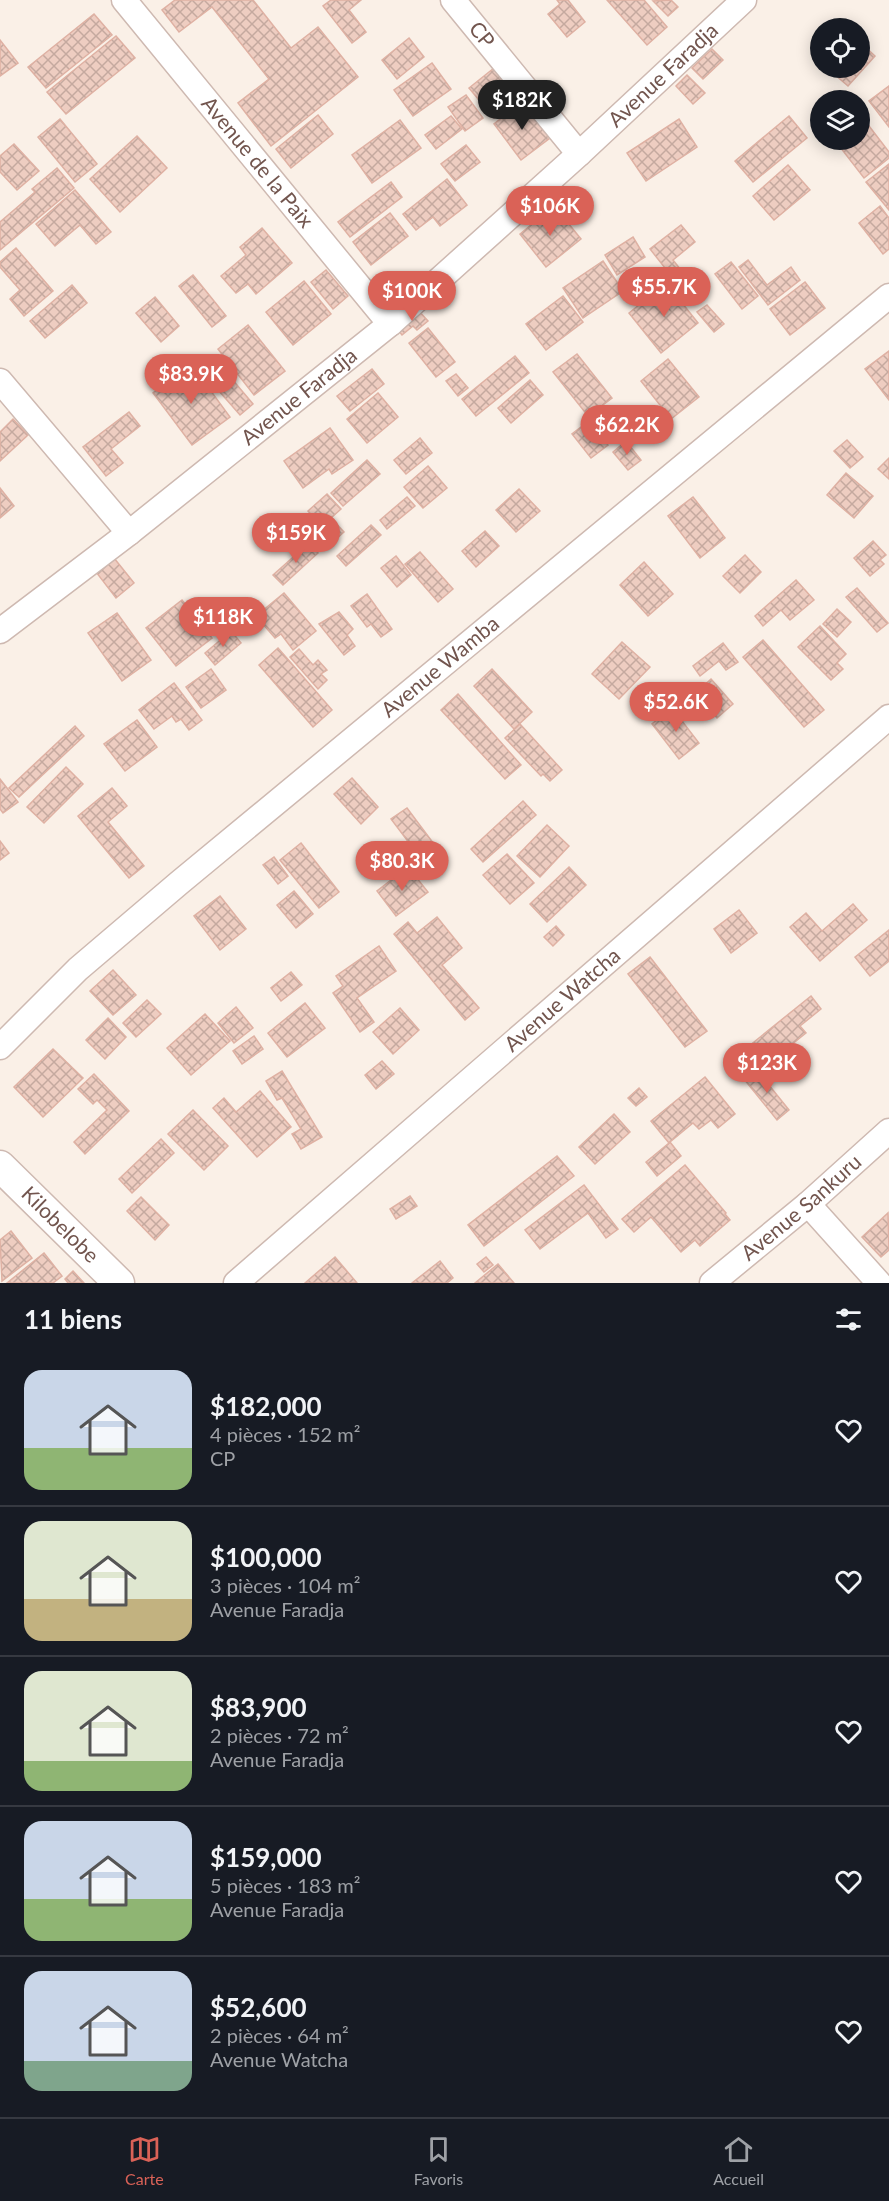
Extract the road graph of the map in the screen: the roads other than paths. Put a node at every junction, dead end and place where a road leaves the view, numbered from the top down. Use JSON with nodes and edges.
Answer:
{"nodes":[{"id":1,"x":124,"y":0,"type":"edge"},
{"id":2,"x":453,"y":0,"type":"edge"},
{"id":3,"x":743,"y":0,"type":"edge"},
{"id":4,"x":579,"y":154,"type":"junction"},
{"id":5,"x":889,"y":297,"type":"edge"},
{"id":6,"x":390,"y":324,"type":"junction"},
{"id":7,"x":0,"y":381,"type":"edge"},
{"id":8,"x":129,"y":534,"type":"junction"},
{"id":9,"x":0,"y":631,"type":"edge"},
{"id":10,"x":889,"y":717,"type":"edge"},
{"id":11,"x":0,"y":1047,"type":"edge"},
{"id":12,"x":889,"y":1131,"type":"edge"},
{"id":13,"x":0,"y":1166,"type":"edge"},
{"id":14,"x":808,"y":1204,"type":"junction"},
{"id":15,"x":119,"y":1283,"type":"edge"},
{"id":16,"x":236,"y":1283,"type":"edge"},
{"id":17,"x":712,"y":1283,"type":"edge"},
{"id":18,"x":879,"y":1283,"type":"edge"}],
"edges":[{"from":1,"to":6,"type":"street","name":"Avenue de la Paix"},
{"from":2,"to":4,"type":"street","name":"CP"},
{"from":3,"to":4,"type":"street","name":"Avenue Faradja"},
{"from":4,"to":6,"type":"street","name":"Avenue Faradja"},
{"from":5,"to":11,"type":"street","name":"Avenue Wamba"},
{"from":6,"to":8,"type":"street","name":"Avenue Faradja"},
{"from":7,"to":8,"type":"street"},
{"from":8,"to":9,"type":"street","name":"Avenue Faradja"},
{"from":10,"to":16,"type":"street","name":"Avenue Watcha"},
{"from":12,"to":14,"type":"street","name":"Avenue Sankuru"},
{"from":13,"to":15,"type":"street","name":"Kilobelobe"},
{"from":14,"to":17,"type":"street","name":"Avenue Sankuru"},
{"from":14,"to":18,"type":"street"}]}
